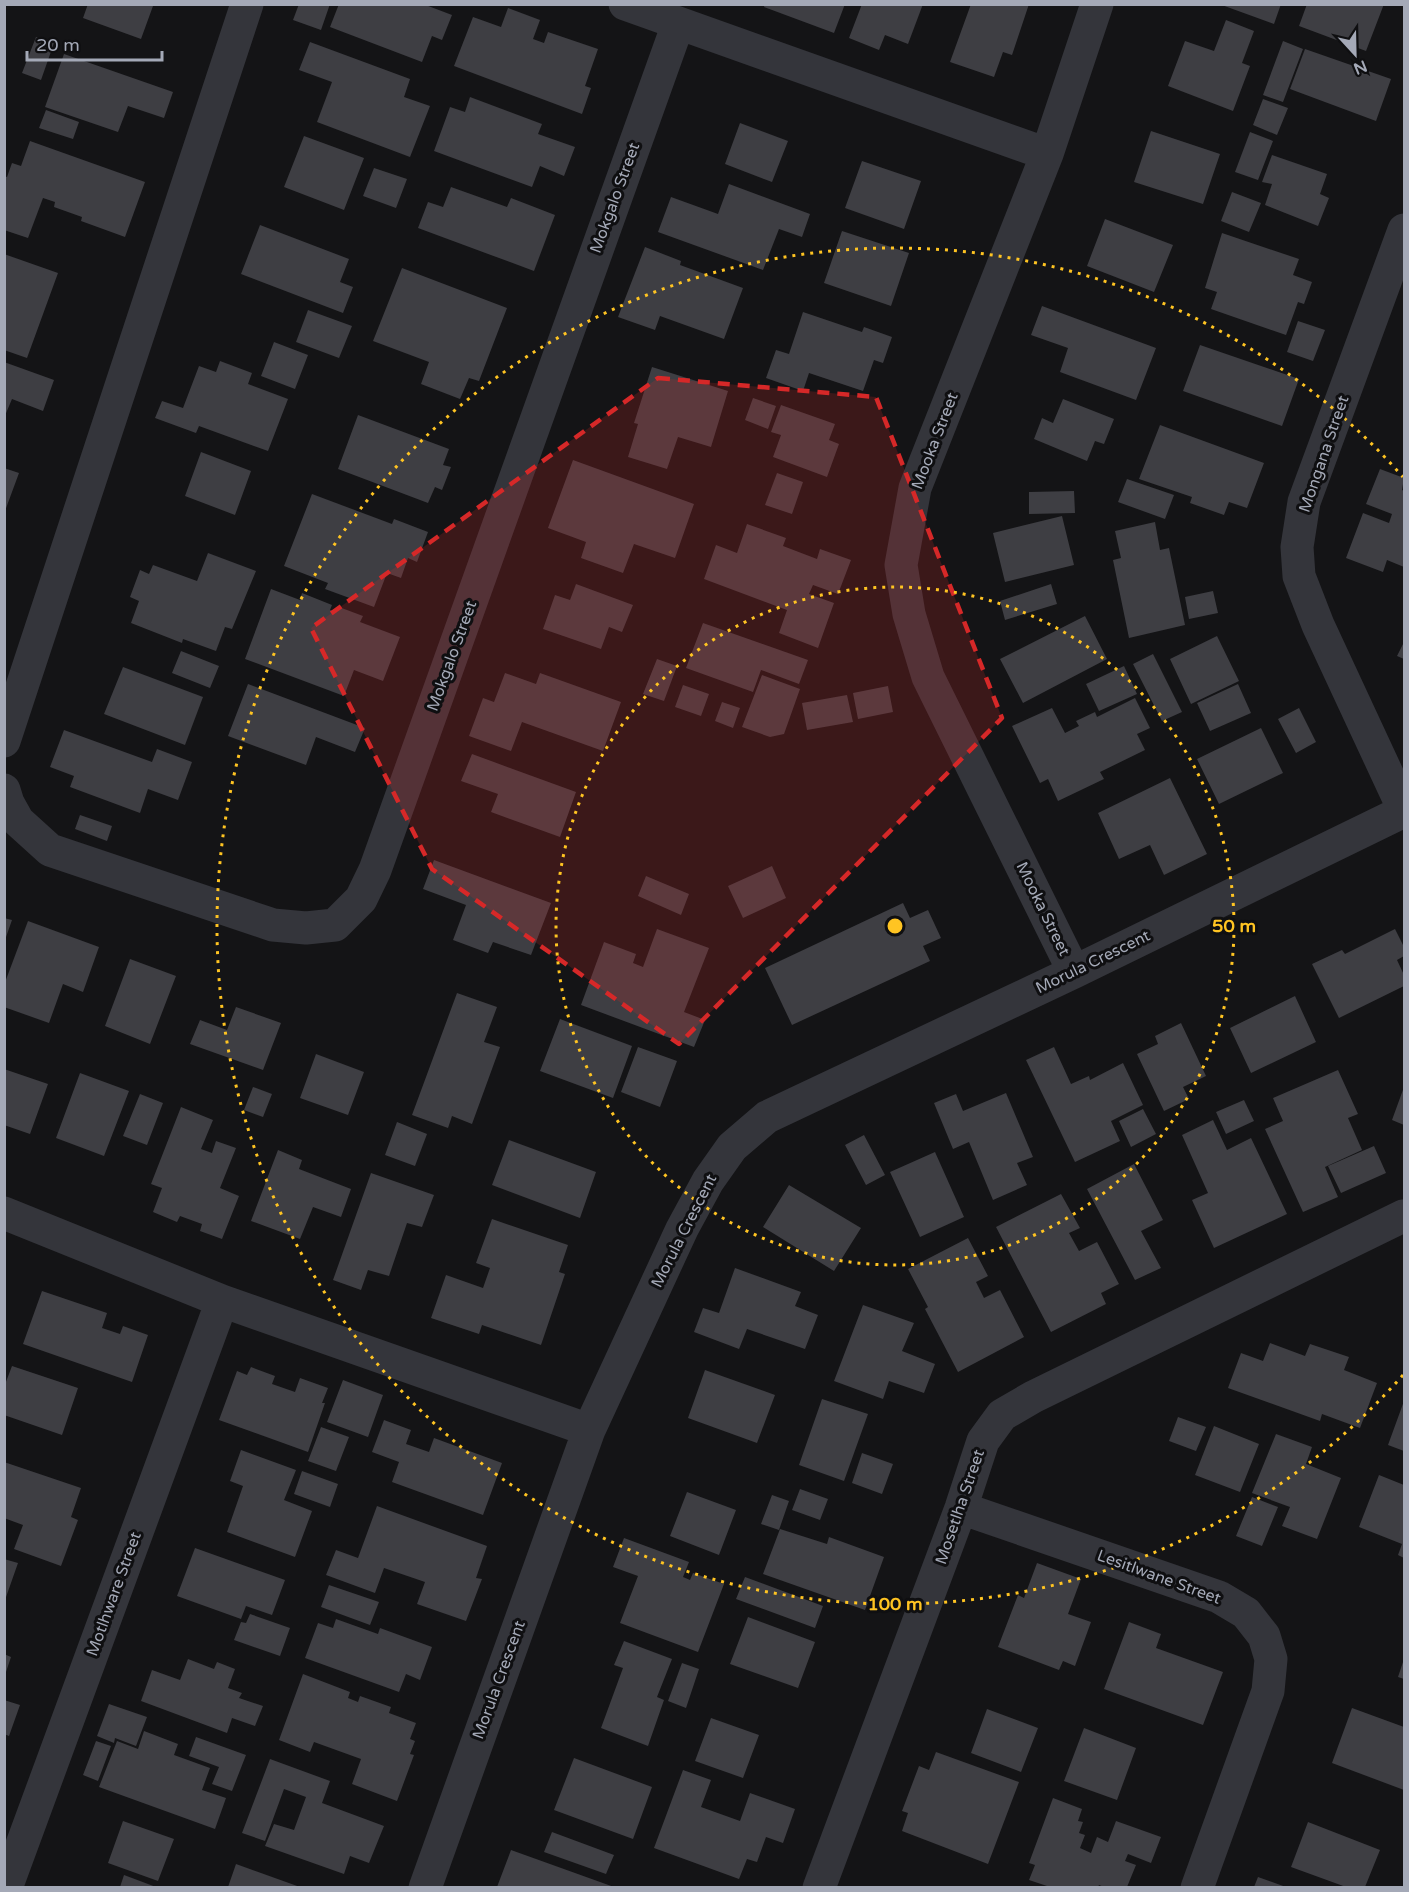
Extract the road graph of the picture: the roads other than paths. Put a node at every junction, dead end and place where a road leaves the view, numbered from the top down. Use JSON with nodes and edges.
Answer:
{"nodes":[{"id":1,"x":247,"y":4,"type":"edge"},
{"id":2,"x":625,"y":4,"type":"edge"},
{"id":3,"x":1097,"y":4,"type":"edge"},
{"id":4,"x":678,"y":24,"type":"junction"},
{"id":5,"x":1047,"y":154,"type":"junction"},
{"id":6,"x":1404,"y":230,"type":"edge"},
{"id":7,"x":4,"y":741,"type":"edge"},
{"id":8,"x":4,"y":790,"type":"edge"},
{"id":9,"x":1404,"y":810,"type":"edge"},
{"id":10,"x":1074,"y":972,"type":"junction"},
{"id":11,"x":4,"y":1213,"type":"edge"},
{"id":12,"x":1403,"y":1216,"type":"dead end"},
{"id":13,"x":222,"y":1301,"type":"junction"},
{"id":14,"x":589,"y":1430,"type":"junction"},
{"id":15,"x":961,"y":1508,"type":"junction"},
{"id":16,"x":6,"y":1887,"type":"edge"},
{"id":17,"x":425,"y":1887,"type":"edge"},
{"id":18,"x":819,"y":1887,"type":"edge"},
{"id":19,"x":1197,"y":1887,"type":"edge"}],
"edges":[{"from":1,"to":7,"type":"street"},
{"from":2,"to":4,"type":"street"},
{"from":3,"to":5,"type":"street","name":"Mooka Street"},
{"from":4,"to":5,"type":"street"},
{"from":4,"to":8,"type":"street","name":"Mokgalo Street"},
{"from":5,"to":10,"type":"street","name":"Mooka Street"},
{"from":6,"to":9,"type":"street","name":"Mongana Street"},
{"from":9,"to":10,"type":"street","name":"Morula Crescent"},
{"from":10,"to":14,"type":"street","name":"Morula Crescent"},
{"from":11,"to":13,"type":"street"},
{"from":12,"to":15,"type":"street","name":"Mosetlha Street"},
{"from":13,"to":14,"type":"street"},
{"from":13,"to":16,"type":"street","name":"Motlhware Street"},
{"from":14,"to":17,"type":"street","name":"Morula Crescent"},
{"from":15,"to":18,"type":"street","name":"Mosetlha Street"},
{"from":15,"to":19,"type":"street","name":"Lesitlwane Street"}]}
